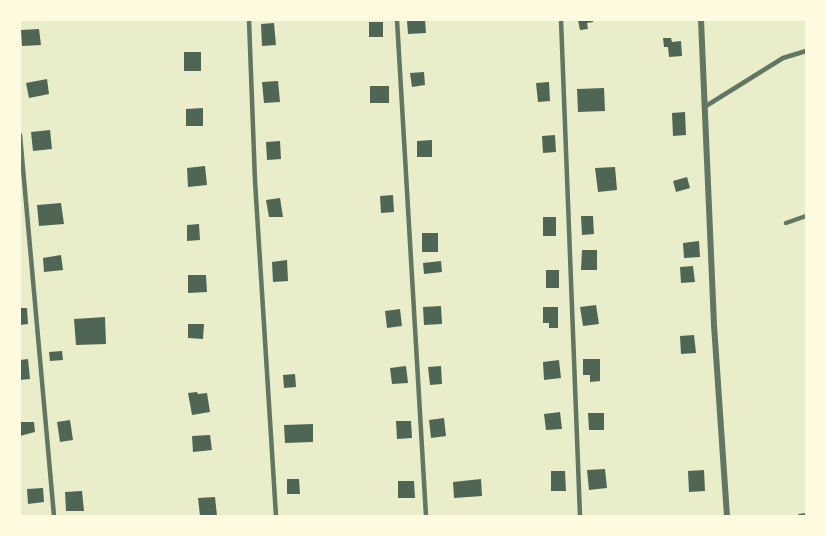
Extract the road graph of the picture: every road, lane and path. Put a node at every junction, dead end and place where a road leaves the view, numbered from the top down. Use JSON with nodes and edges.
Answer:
{"nodes":[{"id":1,"x":249,"y":20,"type":"edge"},
{"id":2,"x":397,"y":20,"type":"edge"},
{"id":3,"x":561,"y":20,"type":"edge"},
{"id":4,"x":701,"y":20,"type":"edge"},
{"id":5,"x":807,"y":51,"type":"edge"},
{"id":6,"x":706,"y":106,"type":"junction"},
{"id":7,"x":20,"y":135,"type":"edge"},
{"id":8,"x":807,"y":216,"type":"edge"},
{"id":9,"x":786,"y":223,"type":"dead end"},
{"id":10,"x":807,"y":515,"type":"edge"},
{"id":11,"x":54,"y":516,"type":"edge"},
{"id":12,"x":276,"y":516,"type":"edge"},
{"id":13,"x":426,"y":516,"type":"edge"},
{"id":14,"x":580,"y":516,"type":"edge"},
{"id":15,"x":727,"y":516,"type":"edge"},
{"id":16,"x":800,"y":516,"type":"edge"}],
"edges":[{"from":1,"to":12,"type":"lane"},
{"from":2,"to":13,"type":"lane"},
{"from":3,"to":14,"type":"lane"},
{"from":4,"to":6,"type":"street"},
{"from":5,"to":6,"type":"lane"},
{"from":6,"to":15,"type":"street"},
{"from":7,"to":11,"type":"lane"},
{"from":8,"to":9,"type":"lane"},
{"from":10,"to":16,"type":"lane"}]}
